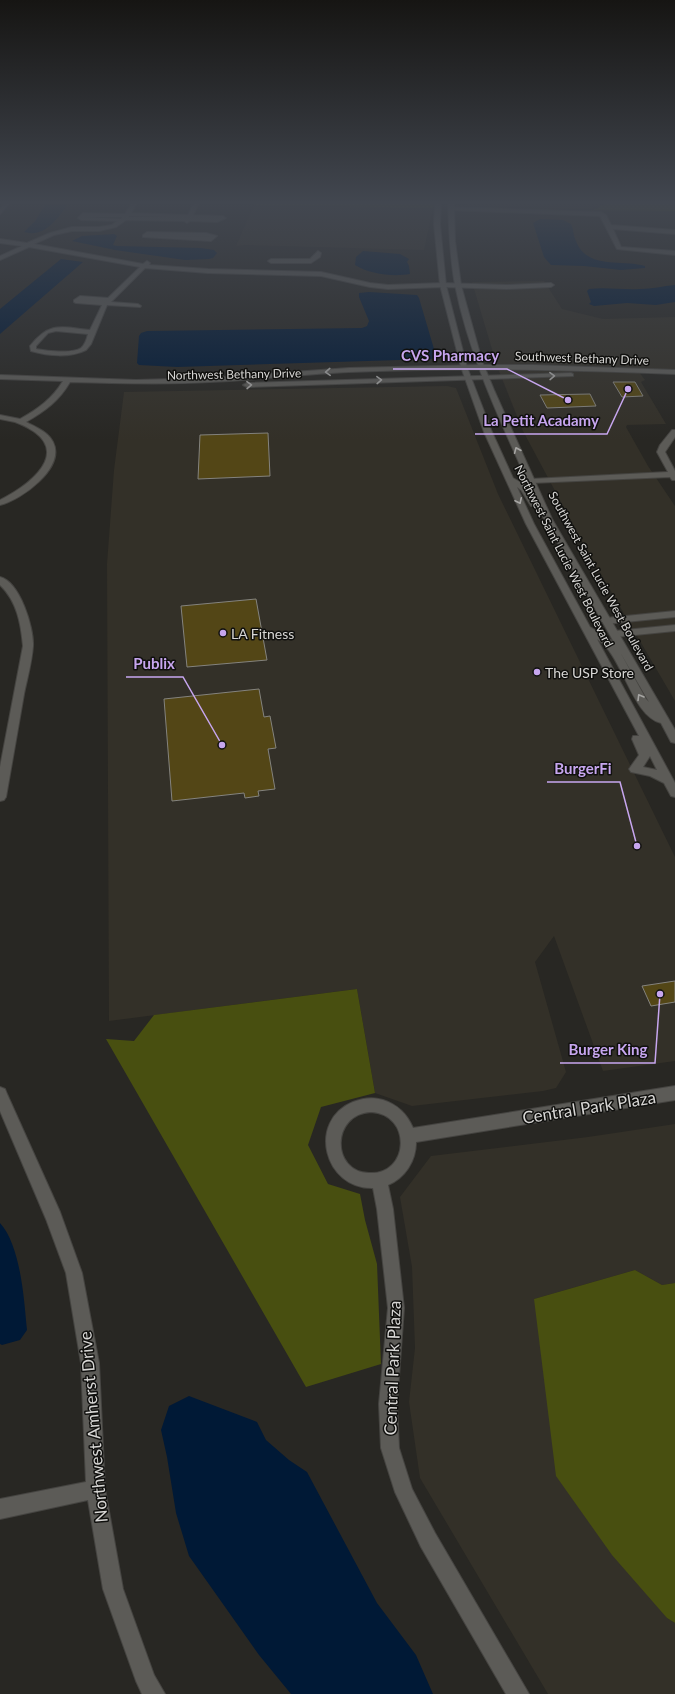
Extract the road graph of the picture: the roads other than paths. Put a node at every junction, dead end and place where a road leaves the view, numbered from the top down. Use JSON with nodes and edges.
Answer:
{"nodes":[{"id":1,"x":127,"y":282,"type":"edge"},
{"id":2,"x":357,"y":282,"type":"edge"},
{"id":3,"x":443,"y":285,"type":"junction"},
{"id":4,"x":458,"y":285,"type":"junction"},
{"id":5,"x":551,"y":286,"type":"dead end"},
{"id":6,"x":107,"y":302,"type":"junction"},
{"id":7,"x":138,"y":306,"type":"dead end"},
{"id":8,"x":92,"y":332,"type":"junction"},
{"id":9,"x":464,"y":367,"type":"junction"},
{"id":10,"x":481,"y":367,"type":"junction"},
{"id":11,"x":675,"y":372,"type":"edge"},
{"id":12,"x":0,"y":377,"type":"edge"},
{"id":13,"x":485,"y":377,"type":"junction"},
{"id":14,"x":468,"y":378,"type":"junction"},
{"id":15,"x":0,"y":382,"type":"edge"},
{"id":16,"x":66,"y":383,"type":"junction"},
{"id":17,"x":0,"y":417,"type":"edge"},
{"id":18,"x":20,"y":422,"type":"junction"},
{"id":19,"x":675,"y":432,"type":"edge"},
{"id":20,"x":496,"y":450,"type":"junction"},
{"id":21,"x":674,"y":476,"type":"edge"},
{"id":22,"x":509,"y":479,"type":"junction"},
{"id":23,"x":531,"y":481,"type":"junction"},
{"id":24,"x":0,"y":503,"type":"edge"},
{"id":25,"x":561,"y":542,"type":"junction"},
{"id":26,"x":0,"y":580,"type":"edge"},
{"id":27,"x":564,"y":587,"type":"junction"},
{"id":28,"x":675,"y":614,"type":"edge"},
{"id":29,"x":651,"y":616,"type":"junction"},
{"id":30,"x":606,"y":620,"type":"junction"},
{"id":31,"x":675,"y":628,"type":"edge"},
{"id":32,"x":586,"y":629,"type":"junction"},
{"id":33,"x":659,"y":629,"type":"junction"},
{"id":34,"x":615,"y":634,"type":"junction"},
{"id":35,"x":616,"y":684,"type":"junction"},
{"id":36,"x":667,"y":724,"type":"junction"},
{"id":37,"x":675,"y":739,"type":"edge"},
{"id":38,"x":668,"y":780,"type":"junction"},
{"id":39,"x":675,"y":793,"type":"edge"},
{"id":40,"x":0,"y":797,"type":"edge"},
{"id":41,"x":675,"y":1093,"type":"edge"},
{"id":42,"x":0,"y":1094,"type":"edge"},
{"id":43,"x":409,"y":1136,"type":"junction"},
{"id":44,"x":379,"y":1180,"type":"junction"},
{"id":45,"x":96,"y":1489,"type":"junction"},
{"id":46,"x":0,"y":1509,"type":"edge"},
{"id":47,"x":154,"y":1694,"type":"edge"},
{"id":48,"x":518,"y":1694,"type":"edge"}],
"edges":[{"from":1,"to":6,"type":"street"},
{"from":2,"to":3,"type":"street"},
{"from":3,"to":4,"type":"street"},
{"from":3,"to":9,"type":"street","name":"Northwest Saint Lucie West Boulevard"},
{"from":4,"to":5,"type":"street"},
{"from":4,"to":10,"type":"street","name":"Southwest Saint Lucie West Boulevard"},
{"from":6,"to":7,"type":"street"},
{"from":6,"to":8,"type":"street"},
{"from":8,"to":8,"type":"street"},
{"from":9,"to":10,"type":"street","name":"Southwest Bethany Drive"},
{"from":9,"to":14,"type":"street","name":"Northwest Saint Lucie West Boulevard"},
{"from":9,"to":16,"type":"street","name":"Northwest Bethany Drive","one_way":true},
{"from":10,"to":11,"type":"street","name":"Southwest Bethany Drive"},
{"from":10,"to":13,"type":"street","name":"Southwest Saint Lucie West Boulevard"},
{"from":13,"to":11,"type":"street","name":"Southwest Bethany Drive","one_way":true},
{"from":12,"to":16,"type":"street","name":"Northwest Bethany Drive"},
{"from":13,"to":14,"type":"street","name":"Southwest Bethany Drive"},
{"from":23,"to":13,"type":"street","name":"Southwest Saint Lucie West Boulevard","one_way":true},
{"from":16,"to":14,"type":"street","name":"Northwest Bethany Drive","one_way":true},
{"from":14,"to":20,"type":"street","name":"Northwest Saint Lucie West Boulevard"},
{"from":15,"to":16,"type":"street","name":"Northwest Bethany Drive"},
{"from":16,"to":18,"type":"street"},
{"from":17,"to":18,"type":"street"},
{"from":18,"to":24,"type":"street"},
{"from":19,"to":21,"type":"street"},
{"from":20,"to":22,"type":"street","name":"Northwest Saint Lucie West Boulevard"},
{"from":20,"to":23,"type":"street"},
{"from":21,"to":23,"type":"street"},
{"from":22,"to":25,"type":"street"},
{"from":22,"to":27,"type":"street","name":"Northwest Saint Lucie West Boulevard","one_way":true},
{"from":23,"to":25,"type":"street","name":"Southwest Saint Lucie West Boulevard"},
{"from":25,"to":30,"type":"street","name":"Southwest Saint Lucie West Boulevard"},
{"from":26,"to":40,"type":"street"},
{"from":27,"to":32,"type":"street","name":"Northwest Saint Lucie West Boulevard"},
{"from":27,"to":34,"type":"street"},
{"from":28,"to":29,"type":"street"},
{"from":29,"to":30,"type":"street"},
{"from":29,"to":33,"type":"street"},
{"from":30,"to":34,"type":"street","name":"Southwest Saint Lucie West Boulevard"},
{"from":31,"to":33,"type":"street"},
{"from":32,"to":35,"type":"street","name":"Northwest Saint Lucie West Boulevard"},
{"from":36,"to":32,"type":"street","one_way":true},
{"from":33,"to":34,"type":"street"},
{"from":34,"to":36,"type":"street","name":"Southwest Saint Lucie West Boulevard"},
{"from":35,"to":38,"type":"street","name":"Northwest Saint Lucie West Boulevard"},
{"from":35,"to":38,"type":"street"},
{"from":36,"to":37,"type":"street","name":"Southwest Saint Lucie West Boulevard"},
{"from":38,"to":39,"type":"street","name":"Northwest Saint Lucie West Boulevard"},
{"from":41,"to":43,"type":"street","name":"Central Park Plaza"},
{"from":42,"to":45,"type":"street","name":"Northwest Amherst Drive"},
{"from":43,"to":44,"type":"street"},
{"from":43,"to":44,"type":"street"},
{"from":44,"to":48,"type":"street","name":"Central Park Plaza"},
{"from":45,"to":46,"type":"street"},
{"from":45,"to":47,"type":"street","name":"Northwest Amherst Drive"}]}
